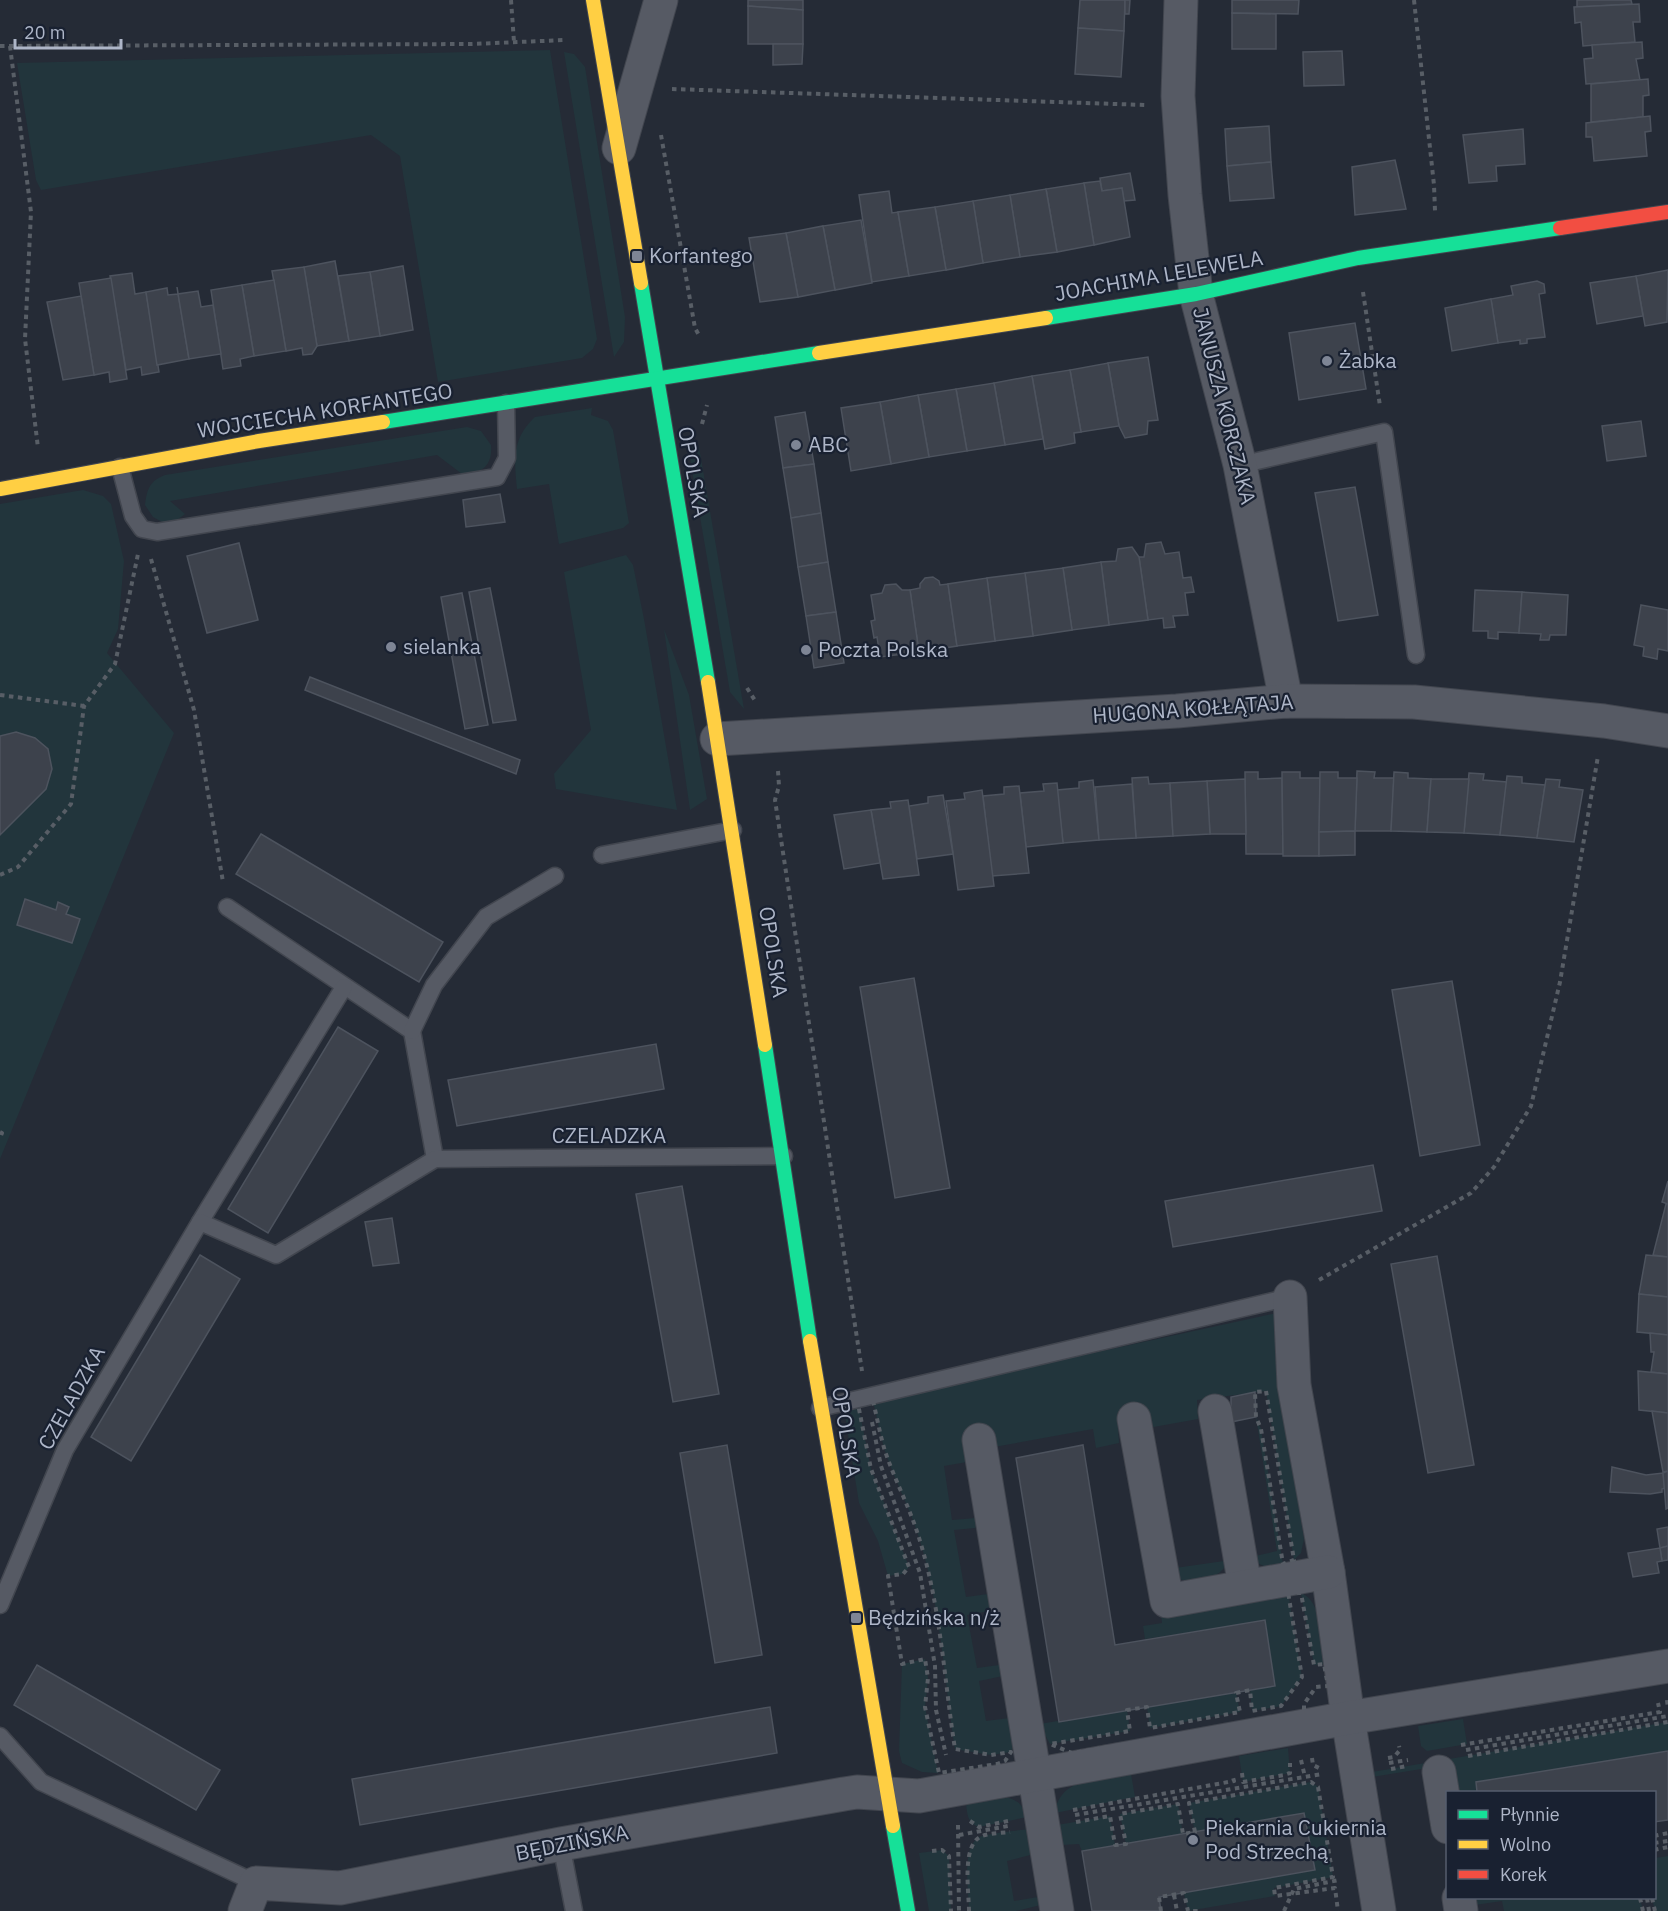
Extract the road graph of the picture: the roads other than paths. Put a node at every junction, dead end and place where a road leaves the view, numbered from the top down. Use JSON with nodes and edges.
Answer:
{"nodes":[{"id":1,"x":593,"y":0,"type":"edge"},
{"id":2,"x":661,"y":0,"type":"edge"},
{"id":3,"x":1181,"y":0,"type":"edge"},
{"id":4,"x":619,"y":148,"type":"junction"},
{"id":5,"x":1668,"y":212,"type":"edge"},
{"id":6,"x":1196,"y":294,"type":"junction"},
{"id":7,"x":657,"y":379,"type":"junction"},
{"id":8,"x":506,"y":402,"type":"junction"},
{"id":9,"x":1240,"y":465,"type":"junction"},
{"id":10,"x":120,"y":466,"type":"junction"},
{"id":11,"x":0,"y":489,"type":"edge"},
{"id":12,"x":1416,"y":655,"type":"dead end"},
{"id":13,"x":1286,"y":702,"type":"junction"},
{"id":14,"x":1668,"y":732,"type":"edge"},
{"id":15,"x":717,"y":739,"type":"junction"},
{"id":16,"x":733,"y":830,"type":"junction"},
{"id":17,"x":602,"y":855,"type":"dead end"},
{"id":18,"x":555,"y":876,"type":"dead end"},
{"id":19,"x":227,"y":907,"type":"road end"},
{"id":20,"x":344,"y":987,"type":"junction"},
{"id":21,"x":412,"y":1031,"type":"junction"},
{"id":22,"x":784,"y":1156,"type":"junction"},
{"id":23,"x":435,"y":1160,"type":"junction"},
{"id":24,"x":200,"y":1222,"type":"junction"},
{"id":25,"x":1290,"y":1297,"type":"joint"},
{"id":26,"x":820,"y":1408,"type":"junction"},
{"id":27,"x":1215,"y":1411,"type":"dead end"},
{"id":28,"x":1134,"y":1419,"type":"dead end"},
{"id":29,"x":979,"y":1440,"type":"dead end"},
{"id":30,"x":1328,"y":1572,"type":"junction"},
{"id":31,"x":1245,"y":1586,"type":"junction"},
{"id":32,"x":0,"y":1605,"type":"edge"},
{"id":33,"x":1663,"y":1684,"type":"edge"},
{"id":34,"x":1348,"y":1718,"type":"junction"},
{"id":35,"x":0,"y":1736,"type":"edge"},
{"id":36,"x":1438,"y":1761,"type":"road end"},
{"id":37,"x":1035,"y":1773,"type":"junction"},
{"id":38,"x":887,"y":1794,"type":"junction"},
{"id":39,"x":1446,"y":1814,"type":"edge"},
{"id":40,"x":561,"y":1844,"type":"junction"},
{"id":41,"x":251,"y":1897,"type":"edge"},
{"id":42,"x":574,"y":1911,"type":"edge"},
{"id":43,"x":908,"y":1911,"type":"edge"},
{"id":44,"x":1057,"y":1911,"type":"edge"},
{"id":45,"x":1380,"y":1911,"type":"edge"}],
"edges":[{"from":1,"to":4,"type":"street","name":"OPOLSKA"},
{"from":2,"to":4,"type":"street"},
{"from":3,"to":6,"type":"street","name":"JANUSZA KORCZAKA"},
{"from":4,"to":7,"type":"street","name":"OPOLSKA"},
{"from":5,"to":6,"type":"street","name":"JOACHIMA LELEWELA"},
{"from":6,"to":7,"type":"street","name":"JOACHIMA LELEWELA"},
{"from":6,"to":9,"type":"street","name":"JANUSZA KORCZAKA"},
{"from":7,"to":8,"type":"street","name":"WOJCIECHA KORFANTEGO"},
{"from":7,"to":15,"type":"street","name":"OPOLSKA"},
{"from":8,"to":10,"type":"street","name":"WOJCIECHA KORFANTEGO"},
{"from":8,"to":10,"type":"lane"},
{"from":9,"to":12,"type":"lane"},
{"from":9,"to":13,"type":"street","name":"JANUSZA KORCZAKA"},
{"from":10,"to":11,"type":"street","name":"WOJCIECHA KORFANTEGO"},
{"from":13,"to":14,"type":"street","name":"HUGONA KOŁŁĄTAJA"},
{"from":13,"to":15,"type":"street","name":"HUGONA KOŁŁĄTAJA"},
{"from":15,"to":16,"type":"street","name":"OPOLSKA"},
{"from":16,"to":17,"type":"lane"},
{"from":16,"to":22,"type":"street","name":"OPOLSKA"},
{"from":18,"to":21,"type":"lane"},
{"from":19,"to":20,"type":"lane"},
{"from":20,"to":21,"type":"lane"},
{"from":20,"to":24,"type":"lane","name":"CZELADZKA"},
{"from":21,"to":23,"type":"lane"},
{"from":22,"to":23,"type":"lane","name":"CZELADZKA"},
{"from":22,"to":26,"type":"street","name":"OPOLSKA"},
{"from":23,"to":24,"type":"lane"},
{"from":24,"to":32,"type":"lane","name":"CZELADZKA"},
{"from":25,"to":26,"type":"lane"},
{"from":25,"to":30,"type":"street"},
{"from":26,"to":38,"type":"street","name":"OPOLSKA"},
{"from":27,"to":31,"type":"street"},
{"from":28,"to":31,"type":"street"},
{"from":29,"to":37,"type":"street"},
{"from":30,"to":31,"type":"street"},
{"from":30,"to":34,"type":"street"},
{"from":33,"to":34,"type":"street","name":"BĘDZIŃSKA"},
{"from":34,"to":37,"type":"street","name":"BĘDZIŃSKA"},
{"from":34,"to":45,"type":"street"},
{"from":35,"to":41,"type":"lane"},
{"from":36,"to":39,"type":"street"},
{"from":37,"to":38,"type":"street","name":"BĘDZIŃSKA"},
{"from":37,"to":44,"type":"street"},
{"from":38,"to":40,"type":"street","name":"BĘDZIŃSKA"},
{"from":38,"to":43,"type":"street","name":"OPOLSKA"},
{"from":40,"to":41,"type":"street","name":"BĘDZIŃSKA"},
{"from":40,"to":42,"type":"lane"}]}
